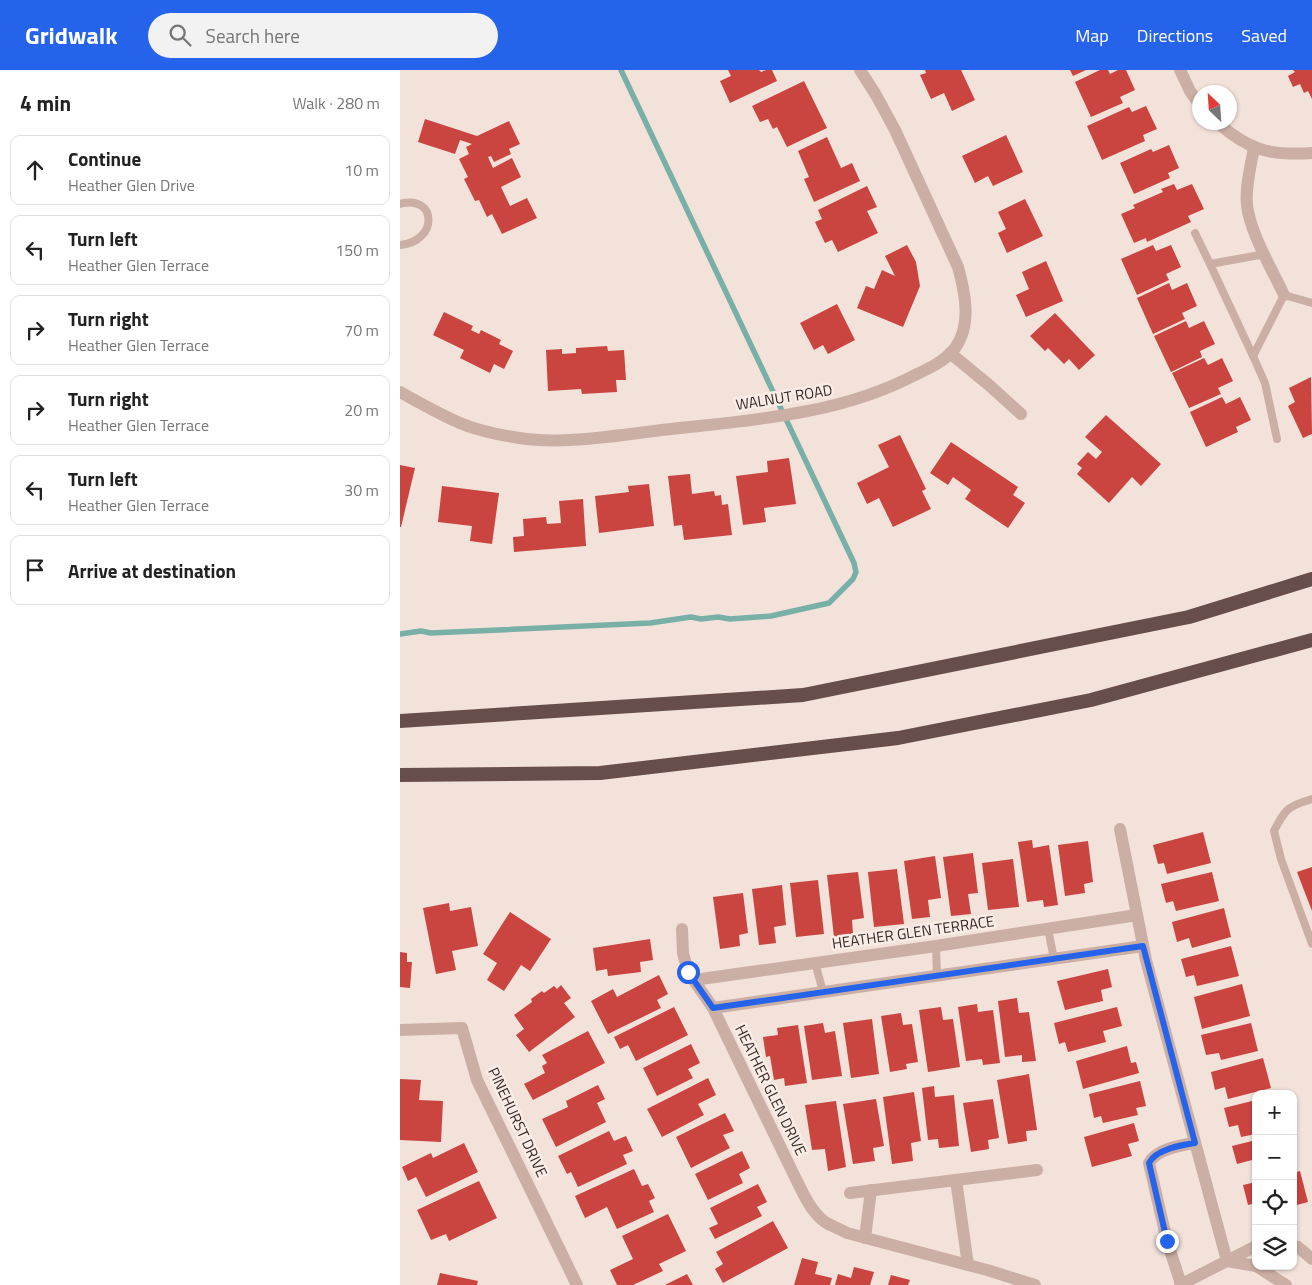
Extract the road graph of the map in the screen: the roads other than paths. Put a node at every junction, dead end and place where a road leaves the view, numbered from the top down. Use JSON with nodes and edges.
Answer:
{"nodes":[{"id":1,"x":860,"y":70,"type":"edge"},
{"id":2,"x":1180,"y":70,"type":"edge"},
{"id":3,"x":1192,"y":94,"type":"edge"},
{"id":4,"x":1226,"y":130,"type":"edge"},
{"id":5,"x":1254,"y":148,"type":"junction"},
{"id":6,"x":1312,"y":153,"type":"edge"},
{"id":7,"x":400,"y":204,"type":"edge"},
{"id":8,"x":1195,"y":233,"type":"dead end"},
{"id":9,"x":400,"y":245,"type":"edge"},
{"id":10,"x":1265,"y":254,"type":"junction"},
{"id":11,"x":1210,"y":264,"type":"junction"},
{"id":12,"x":1284,"y":295,"type":"junction"},
{"id":13,"x":1312,"y":303,"type":"edge"},
{"id":14,"x":950,"y":353,"type":"junction"},
{"id":15,"x":1252,"y":356,"type":"junction"},
{"id":16,"x":400,"y":392,"type":"edge"},
{"id":17,"x":1020,"y":414,"type":"dead end"},
{"id":18,"x":1277,"y":439,"type":"dead end"},
{"id":19,"x":1312,"y":578,"type":"edge"},
{"id":20,"x":1312,"y":640,"type":"edge"},
{"id":21,"x":400,"y":721,"type":"edge"},
{"id":22,"x":400,"y":774,"type":"edge"},
{"id":23,"x":1312,"y":799,"type":"edge"},
{"id":24,"x":1120,"y":829,"type":"dead end"},
{"id":25,"x":1137,"y":915,"type":"junction"},
{"id":26,"x":682,"y":929,"type":"dead end"},
{"id":27,"x":1048,"y":929,"type":"junction"},
{"id":28,"x":1312,"y":944,"type":"edge"},
{"id":29,"x":936,"y":946,"type":"junction"},
{"id":30,"x":1143,"y":946,"type":"junction"},
{"id":31,"x":1054,"y":959,"type":"junction"},
{"id":32,"x":815,"y":962,"type":"junction"},
{"id":33,"x":937,"y":976,"type":"junction"},
{"id":34,"x":694,"y":980,"type":"junction"},
{"id":35,"x":823,"y":992,"type":"junction"},
{"id":36,"x":713,"y":1008,"type":"junction"},
{"id":37,"x":400,"y":1030,"type":"edge"},
{"id":38,"x":1195,"y":1143,"type":"junction"},
{"id":39,"x":1037,"y":1170,"type":"dead end"},
{"id":40,"x":956,"y":1180,"type":"junction"},
{"id":41,"x":871,"y":1190,"type":"junction"},
{"id":42,"x":850,"y":1193,"type":"dead end"},
{"id":43,"x":866,"y":1238,"type":"junction"},
{"id":44,"x":1297,"y":1247,"type":"edge"},
{"id":45,"x":1252,"y":1248,"type":"edge"},
{"id":46,"x":1312,"y":1259,"type":"edge"},
{"id":47,"x":1227,"y":1261,"type":"junction"},
{"id":48,"x":968,"y":1265,"type":"junction"},
{"id":49,"x":1252,"y":1265,"type":"edge"},
{"id":50,"x":1262,"y":1270,"type":"edge"},
{"id":51,"x":577,"y":1285,"type":"edge"},
{"id":52,"x":1035,"y":1285,"type":"edge"},
{"id":53,"x":1181,"y":1285,"type":"edge"},
{"id":54,"x":1286,"y":1285,"type":"edge"}],
"edges":[{"from":1,"to":14,"type":"street","name":"WALNUT ROAD"},
{"from":2,"to":3,"type":"street"},
{"from":4,"to":5,"type":"street"},
{"from":5,"to":6,"type":"street"},
{"from":5,"to":10,"type":"street"},
{"from":7,"to":9,"type":"lane"},
{"from":8,"to":11,"type":"lane"},
{"from":10,"to":11,"type":"lane"},
{"from":10,"to":12,"type":"street"},
{"from":11,"to":15,"type":"lane"},
{"from":12,"to":13,"type":"lane"},
{"from":12,"to":15,"type":"lane"},
{"from":14,"to":16,"type":"street","name":"WALNUT ROAD"},
{"from":14,"to":17,"type":"street"},
{"from":15,"to":18,"type":"lane"},
{"from":19,"to":21,"type":"highway"},
{"from":20,"to":22,"type":"highway"},
{"from":23,"to":28,"type":"lane"},
{"from":24,"to":25,"type":"street"},
{"from":25,"to":27,"type":"street","name":"HEATHER GLEN TERRACE"},
{"from":25,"to":30,"type":"street"},
{"from":26,"to":34,"type":"street","name":"HEATHER GLEN DRIVE"},
{"from":27,"to":29,"type":"street","name":"HEATHER GLEN TERRACE"},
{"from":27,"to":31,"type":"lane"},
{"from":29,"to":32,"type":"street","name":"HEATHER GLEN TERRACE"},
{"from":29,"to":33,"type":"lane"},
{"from":30,"to":31,"type":"street"},
{"from":30,"to":38,"type":"street"},
{"from":31,"to":33,"type":"street"},
{"from":32,"to":34,"type":"street","name":"HEATHER GLEN TERRACE"},
{"from":32,"to":35,"type":"lane"},
{"from":33,"to":35,"type":"street"},
{"from":34,"to":36,"type":"street","name":"HEATHER GLEN DRIVE"},
{"from":35,"to":36,"type":"street"},
{"from":36,"to":43,"type":"street","name":"HEATHER GLEN DRIVE"},
{"from":37,"to":51,"type":"street","name":"PINEHURST DRIVE"},
{"from":38,"to":47,"type":"street"},
{"from":38,"to":53,"type":"street"},
{"from":39,"to":40,"type":"street"},
{"from":40,"to":41,"type":"street"},
{"from":40,"to":48,"type":"street"},
{"from":41,"to":42,"type":"street"},
{"from":41,"to":43,"type":"street"},
{"from":43,"to":48,"type":"street","name":"HEATHER GLEN DRIVE"},
{"from":44,"to":46,"type":"street"},
{"from":45,"to":47,"type":"street"},
{"from":47,"to":49,"type":"street"},
{"from":47,"to":53,"type":"street"},
{"from":48,"to":52,"type":"street","name":"HEATHER GLEN DRIVE"},
{"from":50,"to":54,"type":"street"}]}
